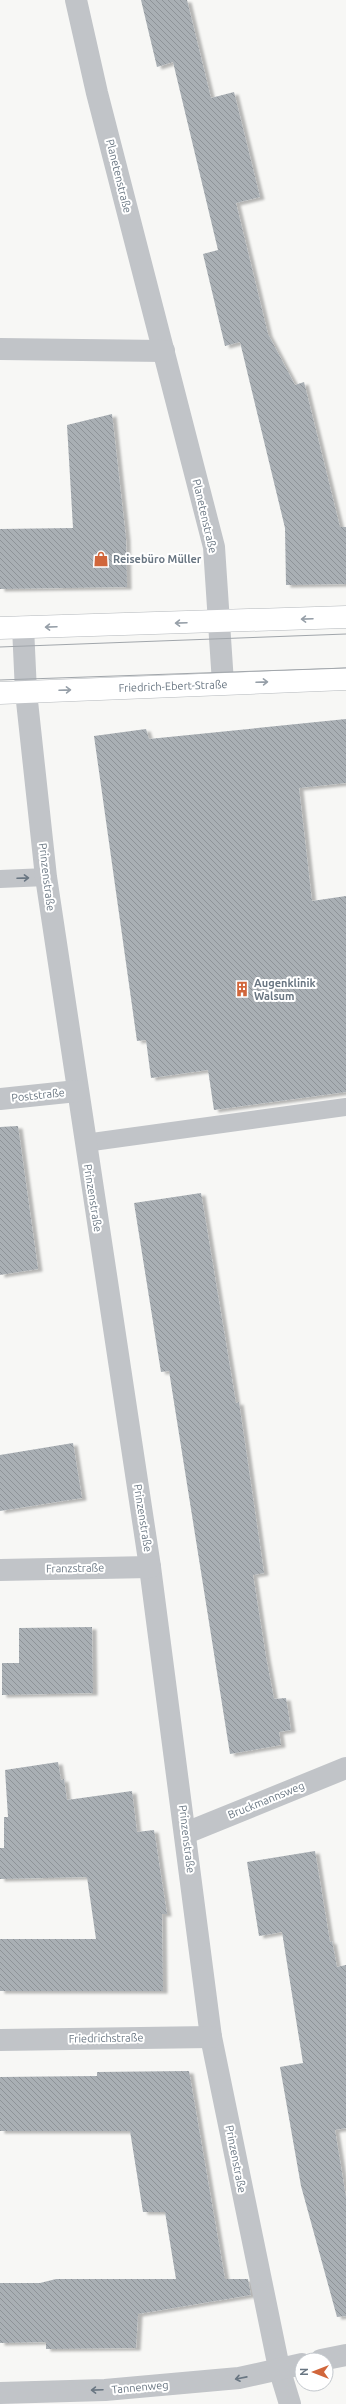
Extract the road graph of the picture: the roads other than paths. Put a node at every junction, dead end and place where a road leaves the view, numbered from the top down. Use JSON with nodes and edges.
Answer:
{"nodes":[{"id":1,"x":76,"y":0,"type":"edge"},
{"id":2,"x":0,"y":349,"type":"edge"},
{"id":3,"x":164,"y":351,"type":"junction"},
{"id":4,"x":346,"y":617,"type":"edge"},
{"id":5,"x":220,"y":622,"type":"junction"},
{"id":6,"x":23,"y":627,"type":"junction"},
{"id":7,"x":0,"y":628,"type":"edge"},
{"id":8,"x":346,"y":679,"type":"edge"},
{"id":9,"x":224,"y":683,"type":"junction"},
{"id":10,"x":26,"y":692,"type":"junction"},
{"id":11,"x":0,"y":693,"type":"edge"},
{"id":12,"x":46,"y":877,"type":"junction"},
{"id":13,"x":0,"y":879,"type":"edge"},
{"id":14,"x":77,"y":1091,"type":"junction"},
{"id":15,"x":0,"y":1099,"type":"edge"},
{"id":16,"x":346,"y":1107,"type":"edge"},
{"id":17,"x":85,"y":1143,"type":"junction"},
{"id":18,"x":150,"y":1567,"type":"junction"},
{"id":19,"x":0,"y":1570,"type":"edge"},
{"id":20,"x":346,"y":1768,"type":"edge"},
{"id":21,"x":186,"y":1833,"type":"junction"},
{"id":22,"x":211,"y":2037,"type":"junction"},
{"id":23,"x":0,"y":2040,"type":"edge"},
{"id":24,"x":346,"y":2355,"type":"edge"},
{"id":25,"x":334,"y":2357,"type":"edge"},
{"id":26,"x":294,"y":2365,"type":"edge"},
{"id":27,"x":279,"y":2368,"type":"junction"},
{"id":28,"x":0,"y":2393,"type":"edge"},
{"id":29,"x":290,"y":2404,"type":"edge"}],
"edges":[{"from":1,"to":3,"type":"street","name":"Planetenstraße"},
{"from":2,"to":3,"type":"street"},
{"from":3,"to":5,"type":"street","name":"Planetenstraße"},
{"from":4,"to":5,"type":"main road","one_way":true},
{"from":5,"to":6,"type":"main road","one_way":true},
{"from":5,"to":9,"type":"street","name":"Planetenstraße"},
{"from":6,"to":7,"type":"main road"},
{"from":6,"to":10,"type":"street","name":"Prinzenstraße"},
{"from":9,"to":8,"type":"main road","name":"Friedrich-Ebert-Straße","one_way":true},
{"from":10,"to":9,"type":"main road","name":"Friedrich-Ebert-Straße","one_way":true},
{"from":10,"to":11,"type":"main road","name":"Friedrich-Ebert-Straße"},
{"from":10,"to":12,"type":"street","name":"Prinzenstraße"},
{"from":13,"to":12,"type":"lane","one_way":true},
{"from":12,"to":14,"type":"street","name":"Prinzenstraße"},
{"from":14,"to":15,"type":"street","name":"Poststraße"},
{"from":14,"to":17,"type":"street","name":"Prinzenstraße"},
{"from":16,"to":17,"type":"lane"},
{"from":17,"to":18,"type":"street","name":"Prinzenstraße"},
{"from":18,"to":19,"type":"street","name":"Franzstraße"},
{"from":18,"to":21,"type":"street","name":"Prinzenstraße"},
{"from":20,"to":21,"type":"street","name":"Bruckmannsweg"},
{"from":21,"to":22,"type":"street","name":"Prinzenstraße"},
{"from":22,"to":23,"type":"street","name":"Friedrichstraße"},
{"from":22,"to":27,"type":"street","name":"Prinzenstraße"},
{"from":24,"to":25,"type":"street"},
{"from":26,"to":27,"type":"street","name":"Tannenweg"},
{"from":27,"to":28,"type":"street","name":"Tannenweg","one_way":true},
{"from":27,"to":29,"type":"street","name":"Prinzenstraße"}]}
